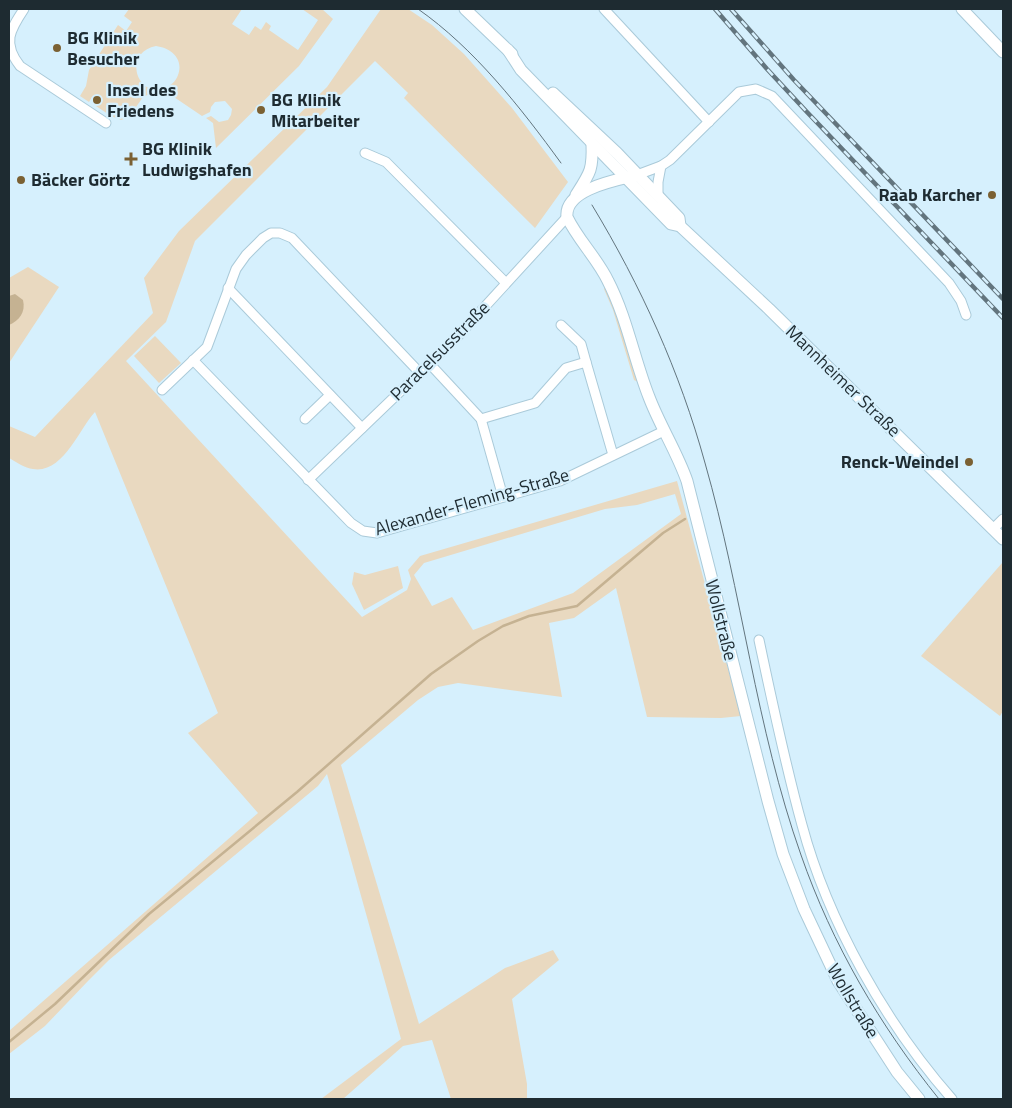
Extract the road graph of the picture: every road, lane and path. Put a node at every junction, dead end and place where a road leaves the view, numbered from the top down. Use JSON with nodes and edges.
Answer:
{"nodes":[{"id":1,"x":24,"y":9,"type":"edge"},
{"id":2,"x":465,"y":9,"type":"edge"},
{"id":3,"x":604,"y":9,"type":"edge"},
{"id":4,"x":962,"y":9,"type":"edge"},
{"id":5,"x":508,"y":50,"type":"junction"},
{"id":6,"x":1003,"y":52,"type":"edge"},
{"id":7,"x":709,"y":122,"type":"junction"},
{"id":8,"x":106,"y":124,"type":"dead end"},
{"id":9,"x":592,"y":144,"type":"junction"},
{"id":10,"x":365,"y":153,"type":"dead end"},
{"id":11,"x":661,"y":166,"type":"junction"},
{"id":12,"x":632,"y":176,"type":"junction"},
{"id":13,"x":658,"y":196,"type":"junction"},
{"id":14,"x":568,"y":212,"type":"junction"},
{"id":15,"x":680,"y":226,"type":"junction"},
{"id":16,"x":506,"y":283,"type":"junction"},
{"id":17,"x":228,"y":288,"type":"junction"},
{"id":18,"x":966,"y":315,"type":"dead end"},
{"id":19,"x":561,"y":325,"type":"dead end"},
{"id":20,"x":193,"y":360,"type":"junction"},
{"id":21,"x":586,"y":362,"type":"junction"},
{"id":22,"x":429,"y":364,"type":"junction"},
{"id":23,"x":420,"y":373,"type":"junction"},
{"id":24,"x":162,"y":390,"type":"dead end"},
{"id":25,"x":330,"y":395,"type":"junction"},
{"id":26,"x":305,"y":419,"type":"dead end"},
{"id":27,"x":481,"y":419,"type":"junction"},
{"id":28,"x":362,"y":428,"type":"junction"},
{"id":29,"x":664,"y":430,"type":"junction"},
{"id":30,"x":613,"y":455,"type":"junction"},
{"id":31,"x":308,"y":480,"type":"junction"},
{"id":32,"x":503,"y":497,"type":"junction"},
{"id":33,"x":1003,"y":519,"type":"edge"},
{"id":34,"x":993,"y":529,"type":"junction"},
{"id":35,"x":1003,"y":539,"type":"edge"},
{"id":36,"x":759,"y":640,"type":"dead end"},
{"id":37,"x":919,"y":1099,"type":"edge"},
{"id":38,"x":952,"y":1099,"type":"edge"}],
"edges":[{"from":1,"to":8,"type":"street"},
{"from":2,"to":5,"type":"street","name":"Mannheimer Straße"},
{"from":3,"to":7,"type":"street"},
{"from":4,"to":6,"type":"street"},
{"from":5,"to":9,"type":"street","name":"Mannheimer Straße"},
{"from":5,"to":12,"type":"street","name":"Mannheimer Straße"},
{"from":7,"to":11,"type":"street"},
{"from":7,"to":18,"type":"street"},
{"from":9,"to":12,"type":"street","name":"Mannheimer Straße"},
{"from":9,"to":14,"type":"street"},
{"from":10,"to":16,"type":"street"},
{"from":11,"to":12,"type":"street"},
{"from":11,"to":13,"type":"street"},
{"from":12,"to":13,"type":"street","name":"Mannheimer Straße"},
{"from":12,"to":14,"type":"street"},
{"from":12,"to":15,"type":"street","name":"Mannheimer Straße"},
{"from":13,"to":15,"type":"street","name":"Mannheimer Straße"},
{"from":14,"to":16,"type":"street","name":"Paracelsusstraße"},
{"from":14,"to":29,"type":"street","name":"Wollstraße"},
{"from":15,"to":34,"type":"street","name":"Mannheimer Straße"},
{"from":16,"to":22,"type":"street","name":"Paracelsusstraße"},
{"from":17,"to":20,"type":"street"},
{"from":17,"to":23,"type":"street"},
{"from":17,"to":25,"type":"street"},
{"from":19,"to":21,"type":"street"},
{"from":20,"to":24,"type":"street"},
{"from":20,"to":31,"type":"street","name":"Alexander-Fleming-Straße"},
{"from":21,"to":27,"type":"street"},
{"from":21,"to":30,"type":"street"},
{"from":22,"to":23,"type":"street","name":"Paracelsusstraße"},
{"from":22,"to":27,"type":"street"},
{"from":23,"to":28,"type":"street","name":"Paracelsusstraße"},
{"from":25,"to":26,"type":"street"},
{"from":25,"to":28,"type":"street"},
{"from":27,"to":32,"type":"street"},
{"from":28,"to":31,"type":"street","name":"Paracelsusstraße"},
{"from":29,"to":30,"type":"street","name":"Alexander-Fleming-Straße"},
{"from":29,"to":37,"type":"street","name":"Wollstraße"},
{"from":30,"to":32,"type":"street","name":"Alexander-Fleming-Straße"},
{"from":31,"to":32,"type":"street","name":"Alexander-Fleming-Straße"},
{"from":33,"to":34,"type":"street"},
{"from":34,"to":35,"type":"street","name":"Mannheimer Straße"},
{"from":36,"to":38,"type":"street"}]}
